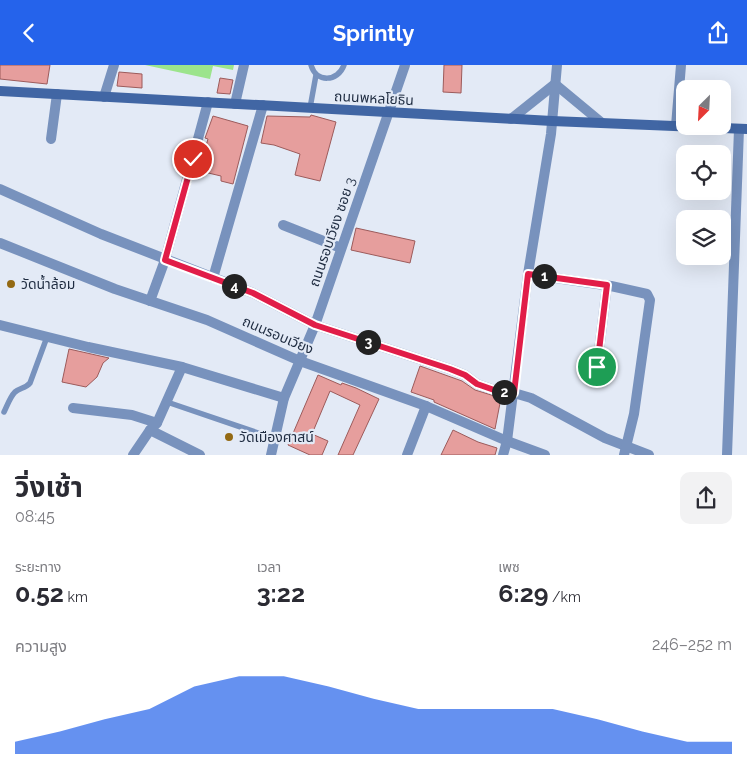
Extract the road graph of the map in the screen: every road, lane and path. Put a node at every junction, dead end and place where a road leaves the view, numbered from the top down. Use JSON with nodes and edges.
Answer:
{"nodes":[{"id":1,"x":114,"y":65,"type":"edge"},
{"id":2,"x":244,"y":65,"type":"edge"},
{"id":3,"x":310,"y":65,"type":"edge"},
{"id":4,"x":344,"y":65,"type":"edge"},
{"id":5,"x":405,"y":65,"type":"edge"},
{"id":6,"x":557,"y":65,"type":"edge"},
{"id":7,"x":681,"y":65,"type":"edge"},
{"id":8,"x":316,"y":75,"type":"junction"},
{"id":9,"x":680,"y":80,"type":"edge"},
{"id":10,"x":555,"y":84,"type":"junction"},
{"id":11,"x":0,"y":91,"type":"edge"},
{"id":12,"x":57,"y":94,"type":"junction"},
{"id":13,"x":104,"y":97,"type":"junction"},
{"id":14,"x":208,"y":102,"type":"junction"},
{"id":15,"x":235,"y":104,"type":"junction"},
{"id":16,"x":263,"y":105,"type":"junction"},
{"id":17,"x":310,"y":108,"type":"junction"},
{"id":18,"x":389,"y":112,"type":"junction"},
{"id":19,"x":511,"y":119,"type":"junction"},
{"id":20,"x":552,"y":121,"type":"junction"},
{"id":21,"x":602,"y":123,"type":"junction"},
{"id":22,"x":676,"y":126,"type":"edge"},
{"id":23,"x":743,"y":129,"type":"edge"},
{"id":24,"x":51,"y":139,"type":"dead end"},
{"id":25,"x":0,"y":189,"type":"edge"},
{"id":26,"x":283,"y":225,"type":"dead end"},
{"id":27,"x":0,"y":243,"type":"edge"},
{"id":28,"x":340,"y":247,"type":"junction"},
{"id":29,"x":165,"y":260,"type":"junction"},
{"id":30,"x":528,"y":274,"type":"junction"},
{"id":31,"x":213,"y":278,"type":"junction"},
{"id":32,"x":607,"y":285,"type":"junction"},
{"id":33,"x":150,"y":301,"type":"junction"},
{"id":34,"x":0,"y":325,"type":"edge"},
{"id":35,"x":315,"y":325,"type":"junction"},
{"id":36,"x":47,"y":337,"type":"junction"},
{"id":37,"x":300,"y":361,"type":"junction"},
{"id":38,"x":182,"y":367,"type":"junction"},
{"id":39,"x":597,"y":367,"type":"dead end"},
{"id":40,"x":514,"y":393,"type":"junction"},
{"id":41,"x":284,"y":399,"type":"junction"},
{"id":42,"x":166,"y":402,"type":"junction"},
{"id":43,"x":426,"y":406,"type":"junction"},
{"id":44,"x":73,"y":409,"type":"dead end"},
{"id":45,"x":4,"y":412,"type":"dead end"},
{"id":46,"x":154,"y":426,"type":"junction"},
{"id":47,"x":270,"y":437,"type":"dead end"},
{"id":48,"x":507,"y":441,"type":"junction"},
{"id":49,"x":626,"y":451,"type":"edge"},
{"id":50,"x":133,"y":455,"type":"edge"},
{"id":51,"x":200,"y":455,"type":"edge"},
{"id":52,"x":271,"y":455,"type":"edge"},
{"id":53,"x":407,"y":455,"type":"edge"},
{"id":54,"x":503,"y":455,"type":"edge"},
{"id":55,"x":545,"y":455,"type":"edge"},
{"id":56,"x":649,"y":455,"type":"edge"},
{"id":57,"x":728,"y":455,"type":"edge"}],
"edges":[{"from":1,"to":13,"type":"street"},
{"from":2,"to":15,"type":"street"},
{"from":3,"to":8,"type":"lane"},
{"from":4,"to":8,"type":"lane"},
{"from":5,"to":18,"type":"street","name":"ถนนรอบเวียง ซอย 3"},
{"from":6,"to":10,"type":"street"},
{"from":7,"to":9,"type":"street"},
{"from":8,"to":17,"type":"lane"},
{"from":10,"to":19,"type":"street"},
{"from":10,"to":20,"type":"street"},
{"from":10,"to":21,"type":"street"},
{"from":11,"to":12,"type":"main road","name":"ถนนพหลโยธิน"},
{"from":12,"to":13,"type":"main road","name":"ถนนพหลโยธิน"},
{"from":12,"to":24,"type":"street"},
{"from":13,"to":14,"type":"main road","name":"ถนนพหลโยธิน"},
{"from":14,"to":15,"type":"main road","name":"ถนนพหลโยธิน"},
{"from":14,"to":29,"type":"street"},
{"from":15,"to":16,"type":"main road","name":"ถนนพหลโยธิน"},
{"from":16,"to":17,"type":"main road","name":"ถนนพหลโยธิน"},
{"from":16,"to":31,"type":"street"},
{"from":17,"to":18,"type":"main road","name":"ถนนพหลโยธิน"},
{"from":18,"to":19,"type":"main road","name":"ถนนพหลโยธิน"},
{"from":18,"to":28,"type":"street","name":"ถนนรอบเวียง ซอย 3"},
{"from":19,"to":20,"type":"main road","name":"ถนนพหลโยธิน"},
{"from":20,"to":21,"type":"main road","name":"ถนนพหลโยธิน"},
{"from":20,"to":30,"type":"street"},
{"from":21,"to":22,"type":"main road","name":"ถนนพหลโยธิน"},
{"from":23,"to":57,"type":"street"},
{"from":25,"to":29,"type":"street"},
{"from":26,"to":28,"type":"street"},
{"from":27,"to":33,"type":"street","name":"ถนนรอบเวียง"},
{"from":28,"to":35,"type":"street","name":"ถนนรอบเวียง ซอย 3"},
{"from":29,"to":31,"type":"street"},
{"from":29,"to":33,"type":"street"},
{"from":30,"to":32,"type":"street"},
{"from":30,"to":40,"type":"street"},
{"from":31,"to":35,"type":"street"},
{"from":32,"to":39,"type":"street"},
{"from":32,"to":49,"type":"street"},
{"from":33,"to":37,"type":"street","name":"ถนนรอบเวียง"},
{"from":34,"to":36,"type":"street"},
{"from":35,"to":37,"type":"street","name":"ถนนรอบเวียง ซอย 3"},
{"from":35,"to":40,"type":"street"},
{"from":36,"to":38,"type":"street"},
{"from":36,"to":45,"type":"lane"},
{"from":37,"to":41,"type":"street","name":"ถนนรอบเวียง ซอย 3"},
{"from":37,"to":43,"type":"street","name":"ถนนรอบเวียง"},
{"from":38,"to":41,"type":"street"},
{"from":38,"to":42,"type":"street"},
{"from":40,"to":48,"type":"street"},
{"from":40,"to":49,"type":"street"},
{"from":41,"to":52,"type":"street","name":"ถนนรอบเวียง ซอย 3"},
{"from":42,"to":46,"type":"street"},
{"from":42,"to":47,"type":"lane"},
{"from":43,"to":48,"type":"street","name":"ถนนรอบเวียง"},
{"from":43,"to":53,"type":"street"},
{"from":44,"to":46,"type":"street"},
{"from":46,"to":50,"type":"street"},
{"from":46,"to":51,"type":"street"},
{"from":48,"to":54,"type":"street"},
{"from":48,"to":55,"type":"street","name":"ถนนรอบเวียง"},
{"from":49,"to":56,"type":"street"}]}
